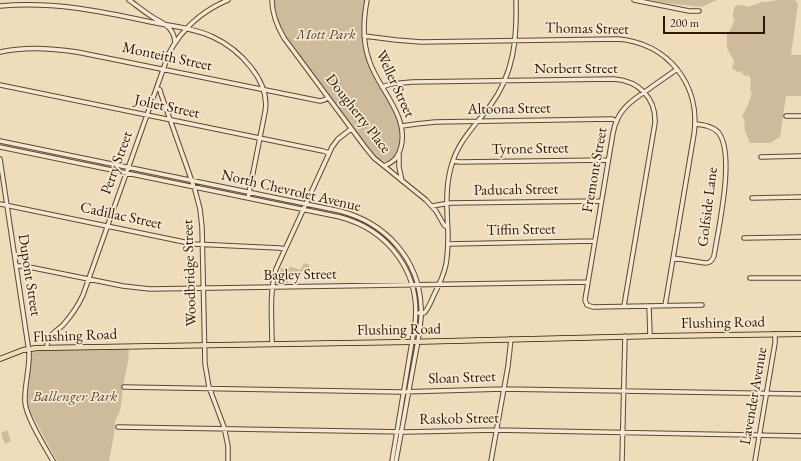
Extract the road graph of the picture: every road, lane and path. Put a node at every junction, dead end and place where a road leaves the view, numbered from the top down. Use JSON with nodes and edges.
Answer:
{"nodes":[{"id":1,"x":129,"y":0,"type":"edge"},
{"id":2,"x":228,"y":0,"type":"edge"},
{"id":3,"x":272,"y":0,"type":"edge"},
{"id":4,"x":367,"y":0,"type":"edge"},
{"id":5,"x":516,"y":0,"type":"edge"},
{"id":6,"x":634,"y":0,"type":"edge"},
{"id":7,"x":40,"y":3,"type":"edge"},
{"id":8,"x":0,"y":6,"type":"edge"},
{"id":9,"x":699,"y":11,"type":"dead end"},
{"id":10,"x":167,"y":25,"type":"junction"},
{"id":11,"x":186,"y":29,"type":"junction"},
{"id":12,"x":364,"y":36,"type":"junction"},
{"id":13,"x":516,"y":40,"type":"junction"},
{"id":14,"x":175,"y":44,"type":"junction"},
{"id":15,"x":0,"y":52,"type":"edge"},
{"id":16,"x":163,"y":69,"type":"junction"},
{"id":17,"x":677,"y":69,"type":"junction"},
{"id":18,"x":504,"y":81,"type":"junction"},
{"id":19,"x":0,"y":85,"type":"edge"},
{"id":20,"x":382,"y":87,"type":"junction"},
{"id":21,"x":157,"y":88,"type":"junction"},
{"id":22,"x":263,"y":89,"type":"junction"},
{"id":23,"x":644,"y":92,"type":"junction"},
{"id":24,"x":328,"y":98,"type":"junction"},
{"id":25,"x":147,"y":115,"type":"junction"},
{"id":26,"x":786,"y":116,"type":"dead end"},
{"id":27,"x":801,"y":116,"type":"edge"},
{"id":28,"x":170,"y":120,"type":"junction"},
{"id":29,"x":617,"y":121,"type":"junction"},
{"id":30,"x":477,"y":122,"type":"junction"},
{"id":31,"x":695,"y":124,"type":"junction"},
{"id":32,"x":402,"y":126,"type":"junction"},
{"id":33,"x":351,"y":129,"type":"junction"},
{"id":34,"x":260,"y":138,"type":"junction"},
{"id":35,"x":0,"y":141,"type":"edge"},
{"id":36,"x":0,"y":147,"type":"edge"},
{"id":37,"x":330,"y":153,"type":"junction"},
{"id":38,"x":399,"y":154,"type":"junction"},
{"id":39,"x":66,"y":155,"type":"junction"},
{"id":40,"x":801,"y":156,"type":"edge"},
{"id":41,"x":761,"y":157,"type":"dead end"},
{"id":42,"x":0,"y":158,"type":"edge"},
{"id":43,"x":65,"y":160,"type":"junction"},
{"id":44,"x":608,"y":160,"type":"junction"},
{"id":45,"x":453,"y":161,"type":"junction"},
{"id":46,"x":384,"y":166,"type":"junction"},
{"id":47,"x":128,"y":168,"type":"junction"},
{"id":48,"x":126,"y":173,"type":"junction"},
{"id":49,"x":192,"y":181,"type":"junction"},
{"id":50,"x":402,"y":181,"type":"junction"},
{"id":51,"x":194,"y":187,"type":"junction"},
{"id":52,"x":249,"y":192,"type":"junction"},
{"id":53,"x":801,"y":197,"type":"edge"},
{"id":54,"x":248,"y":198,"type":"junction"},
{"id":55,"x":752,"y":198,"type":"dead end"},
{"id":56,"x":601,"y":201,"type":"junction"},
{"id":57,"x":447,"y":203,"type":"junction"},
{"id":58,"x":0,"y":204,"type":"edge"},
{"id":59,"x":306,"y":204,"type":"junction"},
{"id":60,"x":7,"y":205,"type":"junction"},
{"id":61,"x":432,"y":206,"type":"junction"},
{"id":62,"x":304,"y":209,"type":"junction"},
{"id":63,"x":373,"y":225,"type":"junction"},
{"id":64,"x":107,"y":226,"type":"junction"},
{"id":65,"x":447,"y":227,"type":"junction"},
{"id":66,"x":370,"y":229,"type":"junction"},
{"id":67,"x":801,"y":237,"type":"edge"},
{"id":68,"x":744,"y":238,"type":"dead end"},
{"id":69,"x":594,"y":241,"type":"junction"},
{"id":70,"x":202,"y":244,"type":"junction"},
{"id":71,"x":448,"y":244,"type":"junction"},
{"id":72,"x":285,"y":249,"type":"junction"},
{"id":73,"x":673,"y":258,"type":"junction"},
{"id":74,"x":16,"y":266,"type":"junction"},
{"id":75,"x":750,"y":278,"type":"dead end"},
{"id":76,"x":801,"y":278,"type":"edge"},
{"id":77,"x":88,"y":279,"type":"junction"},
{"id":78,"x":587,"y":282,"type":"junction"},
{"id":79,"x":440,"y":284,"type":"junction"},
{"id":80,"x":412,"y":285,"type":"junction"},
{"id":81,"x":418,"y":285,"type":"junction"},
{"id":82,"x":272,"y":287,"type":"junction"},
{"id":83,"x":203,"y":288,"type":"junction"},
{"id":84,"x":702,"y":305,"type":"dead end"},
{"id":85,"x":624,"y":306,"type":"junction"},
{"id":86,"x":649,"y":306,"type":"junction"},
{"id":87,"x":665,"y":306,"type":"junction"},
{"id":88,"x":421,"y":313,"type":"junction"},
{"id":89,"x":416,"y":314,"type":"junction"},
{"id":90,"x":776,"y":334,"type":"junction"},
{"id":91,"x":801,"y":334,"type":"edge"},
{"id":92,"x":624,"y":336,"type":"junction"},
{"id":93,"x":650,"y":336,"type":"junction"},
{"id":94,"x":511,"y":339,"type":"junction"},
{"id":95,"x":418,"y":341,"type":"junction"},
{"id":96,"x":412,"y":342,"type":"junction"},
{"id":97,"x":272,"y":344,"type":"junction"},
{"id":98,"x":204,"y":345,"type":"junction"},
{"id":99,"x":47,"y":347,"type":"junction"},
{"id":100,"x":28,"y":349,"type":"junction"},
{"id":101,"x":0,"y":360,"type":"edge"},
{"id":102,"x":124,"y":387,"type":"dead end"},
{"id":103,"x":210,"y":388,"type":"junction"},
{"id":104,"x":504,"y":389,"type":"junction"},
{"id":105,"x":624,"y":391,"type":"junction"},
{"id":106,"x":404,"y":392,"type":"junction"},
{"id":107,"x":409,"y":392,"type":"junction"},
{"id":108,"x":766,"y":393,"type":"junction"},
{"id":109,"x":801,"y":394,"type":"edge"},
{"id":110,"x":118,"y":427,"type":"dead end"},
{"id":111,"x":225,"y":429,"type":"junction"},
{"id":112,"x":496,"y":430,"type":"junction"},
{"id":113,"x":397,"y":432,"type":"junction"},
{"id":114,"x":402,"y":432,"type":"junction"},
{"id":115,"x":623,"y":433,"type":"junction"},
{"id":116,"x":759,"y":435,"type":"junction"},
{"id":117,"x":801,"y":436,"type":"edge"},
{"id":118,"x":53,"y":461,"type":"edge"},
{"id":119,"x":228,"y":461,"type":"edge"},
{"id":120,"x":392,"y":461,"type":"edge"},
{"id":121,"x":396,"y":461,"type":"edge"},
{"id":122,"x":491,"y":461,"type":"edge"},
{"id":123,"x":622,"y":461,"type":"edge"},
{"id":124,"x":755,"y":461,"type":"edge"}],
"edges":[{"from":1,"to":10,"type":"street"},
{"from":2,"to":11,"type":"street","name":"Perry Street"},
{"from":3,"to":24,"type":"street","name":"Dougherty Place"},
{"from":4,"to":12,"type":"street","name":"Weller Street"},
{"from":5,"to":13,"type":"street"},
{"from":6,"to":9,"type":"street"},
{"from":7,"to":8,"type":"street"},
{"from":7,"to":10,"type":"street"},
{"from":10,"to":11,"type":"street"},
{"from":10,"to":14,"type":"street"},
{"from":11,"to":14,"type":"street","name":"Perry Street"},
{"from":11,"to":22,"type":"street"},
{"from":12,"to":13,"type":"street","name":"Thomas Street"},
{"from":12,"to":20,"type":"street","name":"Weller Street"},
{"from":13,"to":17,"type":"street","name":"Thomas Street"},
{"from":13,"to":18,"type":"street"},
{"from":14,"to":16,"type":"street","name":"Perry Street"},
{"from":15,"to":16,"type":"street","name":"Monteith Street"},
{"from":16,"to":21,"type":"street","name":"Perry Street"},
{"from":16,"to":22,"type":"street","name":"Monteith Street"},
{"from":17,"to":23,"type":"street","name":"Fremont Street"},
{"from":17,"to":31,"type":"street","name":"Thomas Street"},
{"from":18,"to":20,"type":"street","name":"Norbert Street"},
{"from":18,"to":23,"type":"street","name":"Norbert Street"},
{"from":18,"to":30,"type":"street"},
{"from":19,"to":25,"type":"street","name":"Joliet Street"},
{"from":20,"to":32,"type":"street","name":"Weller Street"},
{"from":21,"to":25,"type":"street","name":"Perry Street"},
{"from":21,"to":28,"type":"street","name":"Woodbridge Street"},
{"from":22,"to":24,"type":"street","name":"Monteith Street"},
{"from":22,"to":34,"type":"street"},
{"from":23,"to":29,"type":"street","name":"Fremont Street"},
{"from":23,"to":85,"type":"street"},
{"from":24,"to":33,"type":"street","name":"Dougherty Place"},
{"from":25,"to":28,"type":"street","name":"Joliet Street"},
{"from":25,"to":47,"type":"street","name":"Perry Street"},
{"from":26,"to":27,"type":"street"},
{"from":28,"to":34,"type":"street","name":"Joliet Street"},
{"from":28,"to":49,"type":"street","name":"Woodbridge Street"},
{"from":29,"to":30,"type":"street","name":"Altoona Street"},
{"from":29,"to":44,"type":"street","name":"Fremont Street"},
{"from":30,"to":32,"type":"street","name":"Altoona Street"},
{"from":30,"to":45,"type":"street"},
{"from":31,"to":73,"type":"street","name":"Thomas Street"},
{"from":31,"to":73,"type":"street","name":"Golfside Lane"},
{"from":32,"to":38,"type":"street","name":"Weller Street"},
{"from":33,"to":37,"type":"street"},
{"from":33,"to":46,"type":"street","name":"Dougherty Place"},
{"from":34,"to":37,"type":"street","name":"Joliet Street"},
{"from":34,"to":52,"type":"street"},
{"from":35,"to":39,"type":"street","name":"North Chevrolet Avenue"},
{"from":36,"to":43,"type":"street","name":"North Chevrolet Avenue"},
{"from":37,"to":59,"type":"street"},
{"from":38,"to":46,"type":"street"},
{"from":38,"to":50,"type":"street","name":"Weller Street"},
{"from":39,"to":43,"type":"street"},
{"from":39,"to":47,"type":"street","name":"North Chevrolet Avenue"},
{"from":40,"to":41,"type":"street"},
{"from":42,"to":60,"type":"street","name":"Dupont Street"},
{"from":43,"to":48,"type":"street","name":"North Chevrolet Avenue"},
{"from":44,"to":45,"type":"street","name":"Tyrone Street"},
{"from":44,"to":56,"type":"street","name":"Fremont Street"},
{"from":45,"to":57,"type":"street"},
{"from":46,"to":50,"type":"street","name":"Dougherty Place"},
{"from":47,"to":48,"type":"street","name":"Perry Street"},
{"from":47,"to":49,"type":"street","name":"North Chevrolet Avenue"},
{"from":48,"to":51,"type":"street","name":"North Chevrolet Avenue"},
{"from":48,"to":64,"type":"street","name":"Perry Street"},
{"from":49,"to":51,"type":"street","name":"Woodbridge Street"},
{"from":49,"to":52,"type":"street","name":"North Chevrolet Avenue"},
{"from":50,"to":61,"type":"street","name":"Dougherty Place"},
{"from":51,"to":54,"type":"street","name":"North Chevrolet Avenue"},
{"from":51,"to":70,"type":"street","name":"Woodbridge Street"},
{"from":52,"to":54,"type":"street"},
{"from":52,"to":59,"type":"street","name":"North Chevrolet Avenue"},
{"from":53,"to":55,"type":"street"},
{"from":54,"to":62,"type":"street","name":"North Chevrolet Avenue"},
{"from":56,"to":57,"type":"street","name":"Paducah Street"},
{"from":56,"to":69,"type":"street","name":"Fremont Street"},
{"from":57,"to":61,"type":"street","name":"Paducah Street"},
{"from":57,"to":65,"type":"street"},
{"from":58,"to":60,"type":"street","name":"Cadillac Street"},
{"from":59,"to":62,"type":"street"},
{"from":59,"to":63,"type":"street","name":"North Chevrolet Avenue"},
{"from":60,"to":64,"type":"street","name":"Cadillac Street"},
{"from":60,"to":74,"type":"street","name":"Dupont Street"},
{"from":61,"to":65,"type":"street","name":"Dougherty Place"},
{"from":62,"to":66,"type":"street","name":"North Chevrolet Avenue"},
{"from":62,"to":72,"type":"street"},
{"from":63,"to":66,"type":"street"},
{"from":63,"to":81,"type":"street","name":"North Chevrolet Avenue"},
{"from":64,"to":70,"type":"street","name":"Cadillac Street"},
{"from":64,"to":77,"type":"street","name":"Perry Street"},
{"from":65,"to":71,"type":"street"},
{"from":66,"to":80,"type":"street","name":"North Chevrolet Avenue"},
{"from":67,"to":68,"type":"street"},
{"from":69,"to":71,"type":"street","name":"Tiffin Street"},
{"from":69,"to":78,"type":"street","name":"Fremont Street"},
{"from":70,"to":72,"type":"street","name":"Cadillac Street"},
{"from":70,"to":83,"type":"street","name":"Woodbridge Street"},
{"from":71,"to":79,"type":"street"},
{"from":72,"to":82,"type":"street"},
{"from":73,"to":87,"type":"street","name":"Thomas Street"},
{"from":74,"to":77,"type":"street","name":"Bagley Street"},
{"from":74,"to":100,"type":"street","name":"Dupont Street"},
{"from":75,"to":76,"type":"street"},
{"from":77,"to":83,"type":"street","name":"Bagley Street"},
{"from":77,"to":99,"type":"street","name":"Perry Street"},
{"from":78,"to":79,"type":"street","name":"Bagley Street"},
{"from":78,"to":85,"type":"street","name":"Fremont Street"},
{"from":79,"to":81,"type":"street","name":"Bagley Street"},
{"from":79,"to":88,"type":"street"},
{"from":80,"to":81,"type":"street","name":"Bagley Street"},
{"from":80,"to":82,"type":"street","name":"Bagley Street"},
{"from":80,"to":89,"type":"street","name":"North Chevrolet Avenue"},
{"from":81,"to":88,"type":"street","name":"North Chevrolet Avenue"},
{"from":82,"to":83,"type":"street","name":"Bagley Street"},
{"from":82,"to":97,"type":"street"},
{"from":83,"to":98,"type":"street","name":"Woodbridge Street"},
{"from":84,"to":87,"type":"street"},
{"from":85,"to":86,"type":"street"},
{"from":86,"to":87,"type":"street"},
{"from":86,"to":93,"type":"street"},
{"from":88,"to":89,"type":"street"},
{"from":88,"to":95,"type":"street","name":"North Chevrolet Avenue"},
{"from":89,"to":96,"type":"street","name":"North Chevrolet Avenue"},
{"from":90,"to":91,"type":"main road","name":"Flushing Road"},
{"from":90,"to":93,"type":"main road","name":"Flushing Road"},
{"from":90,"to":108,"type":"street","name":"Lavender Avenue"},
{"from":92,"to":93,"type":"main road","name":"Flushing Road"},
{"from":92,"to":94,"type":"main road","name":"Flushing Road"},
{"from":92,"to":105,"type":"street"},
{"from":94,"to":95,"type":"main road","name":"Flushing Road"},
{"from":94,"to":104,"type":"street"},
{"from":95,"to":96,"type":"main road","name":"Flushing Road"},
{"from":95,"to":107,"type":"street","name":"North Chevrolet Avenue"},
{"from":96,"to":97,"type":"main road","name":"Flushing Road"},
{"from":96,"to":106,"type":"street","name":"North Chevrolet Avenue"},
{"from":97,"to":98,"type":"main road","name":"Flushing Road"},
{"from":98,"to":99,"type":"main road","name":"Flushing Road"},
{"from":98,"to":103,"type":"street","name":"Woodbridge Street"},
{"from":99,"to":100,"type":"main road","name":"Flushing Road"},
{"from":100,"to":101,"type":"main road","name":"Flushing Road"},
{"from":100,"to":118,"type":"street","name":"Dupont Street"},
{"from":102,"to":103,"type":"street","name":"Sloan Street"},
{"from":103,"to":106,"type":"street","name":"Sloan Street"},
{"from":103,"to":111,"type":"street","name":"Woodbridge Street"},
{"from":104,"to":105,"type":"street","name":"Sloan Street"},
{"from":104,"to":107,"type":"street","name":"Sloan Street"},
{"from":104,"to":112,"type":"street"},
{"from":105,"to":108,"type":"street","name":"Sloan Street"},
{"from":105,"to":115,"type":"street"},
{"from":106,"to":107,"type":"street","name":"Sloan Street"},
{"from":106,"to":113,"type":"street","name":"North Chevrolet Avenue"},
{"from":107,"to":114,"type":"street","name":"North Chevrolet Avenue"},
{"from":108,"to":109,"type":"street","name":"Sloan Street"},
{"from":108,"to":116,"type":"street","name":"Lavender Avenue"},
{"from":110,"to":111,"type":"street","name":"Raskob Street"},
{"from":111,"to":113,"type":"street","name":"Raskob Street"},
{"from":111,"to":119,"type":"street","name":"Woodbridge Street"},
{"from":112,"to":114,"type":"street","name":"Raskob Street"},
{"from":112,"to":115,"type":"street","name":"Raskob Street"},
{"from":112,"to":122,"type":"street"},
{"from":113,"to":114,"type":"street","name":"Raskob Street"},
{"from":113,"to":120,"type":"street","name":"North Chevrolet Avenue"},
{"from":114,"to":121,"type":"street","name":"North Chevrolet Avenue"},
{"from":115,"to":116,"type":"street","name":"Raskob Street"},
{"from":115,"to":123,"type":"street"},
{"from":116,"to":117,"type":"street","name":"Raskob Street"},
{"from":116,"to":124,"type":"street","name":"Lavender Avenue"}]}
